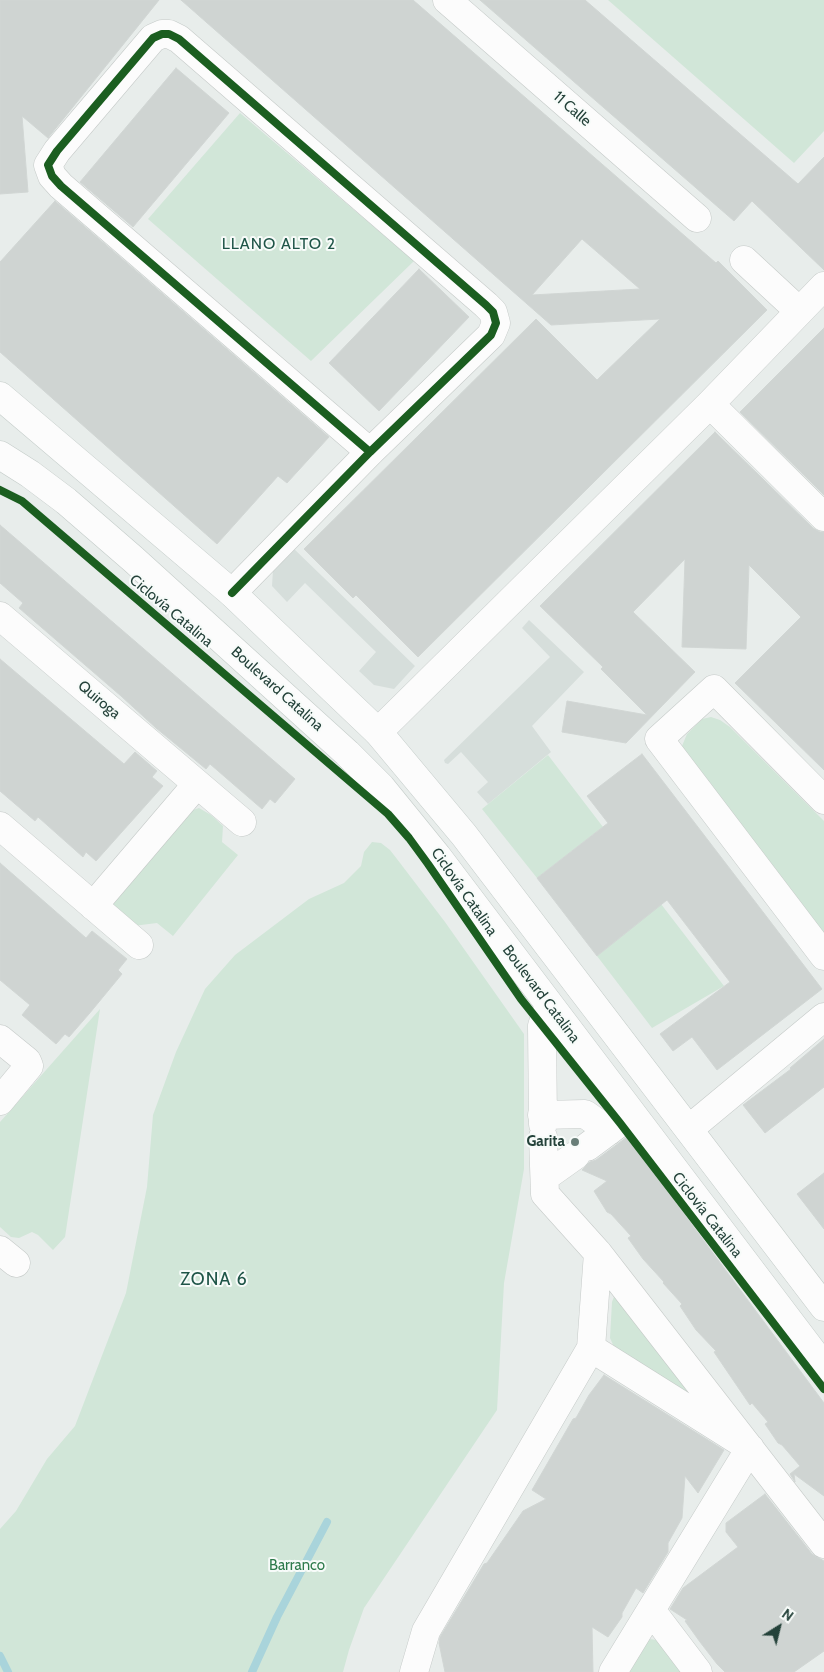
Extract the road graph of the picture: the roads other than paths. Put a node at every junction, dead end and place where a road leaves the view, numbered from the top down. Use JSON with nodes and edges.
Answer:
{"nodes":[{"id":1,"x":458,"y":3,"type":"edge"},
{"id":2,"x":697,"y":218,"type":"dead end"},
{"id":3,"x":744,"y":260,"type":"dead end"},
{"id":4,"x":824,"y":286,"type":"edge"},
{"id":5,"x":799,"y":310,"type":"junction"},
{"id":6,"x":6,"y":402,"type":"edge"},
{"id":7,"x":710,"y":404,"type":"junction"},
{"id":8,"x":370,"y":452,"type":"junction"},
{"id":9,"x":0,"y":455,"type":"edge"},
{"id":10,"x":0,"y":472,"type":"edge"},
{"id":11,"x":37,"y":480,"type":"junction"},
{"id":12,"x":824,"y":517,"type":"edge"},
{"id":13,"x":232,"y":593,"type":"junction"},
{"id":14,"x":0,"y":616,"type":"edge"},
{"id":15,"x":219,"y":637,"type":"junction"},
{"id":16,"x":378,"y":732,"type":"junction"},
{"id":17,"x":197,"y":784,"type":"junction"},
{"id":18,"x":824,"y":800,"type":"edge"},
{"id":19,"x":242,"y":822,"type":"dead end"},
{"id":20,"x":0,"y":826,"type":"edge"},
{"id":21,"x":92,"y":906,"type":"junction"},
{"id":22,"x":139,"y":945,"type":"dead end"},
{"id":23,"x":824,"y":956,"type":"edge"},
{"id":24,"x":549,"y":1005,"type":"junction"},
{"id":25,"x":824,"y":1017,"type":"edge"},
{"id":26,"x":0,"y":1039,"type":"edge"},
{"id":27,"x":0,"y":1101,"type":"edge"},
{"id":28,"x":632,"y":1114,"type":"junction"},
{"id":29,"x":543,"y":1125,"type":"junction"},
{"id":30,"x":688,"y":1129,"type":"junction"},
{"id":31,"x":609,"y":1131,"type":"junction"},
{"id":32,"x":545,"y":1177,"type":"junction"},
{"id":33,"x":598,"y":1253,"type":"junction"},
{"id":34,"x":824,"y":1307,"type":"edge"},
{"id":35,"x":591,"y":1348,"type":"junction"},
{"id":36,"x":824,"y":1367,"type":"edge"},
{"id":37,"x":750,"y":1448,"type":"junction"},
{"id":38,"x":824,"y":1544,"type":"edge"},
{"id":39,"x":651,"y":1610,"type":"junction"},
{"id":40,"x":414,"y":1672,"type":"edge"},
{"id":41,"x":613,"y":1672,"type":"edge"},
{"id":42,"x":698,"y":1672,"type":"edge"}],
"edges":[{"from":1,"to":2,"type":"street","name":"11 Calle"},
{"from":3,"to":5,"type":"street"},
{"from":4,"to":5,"type":"street"},
{"from":5,"to":7,"type":"street"},
{"from":6,"to":13,"type":"street"},
{"from":7,"to":12,"type":"street"},
{"from":7,"to":16,"type":"street"},
{"from":8,"to":8,"type":"street"},
{"from":8,"to":13,"type":"street"},
{"from":9,"to":11,"type":"street","name":"Boulevard Catalina"},
{"from":10,"to":11,"type":"street"},
{"from":11,"to":15,"type":"street","name":"Boulevard Catalina"},
{"from":13,"to":16,"type":"street"},
{"from":14,"to":17,"type":"street","name":"Quiroga"},
{"from":15,"to":16,"type":"street"},
{"from":15,"to":24,"type":"street","name":"Boulevard Catalina"},
{"from":16,"to":30,"type":"street"},
{"from":17,"to":19,"type":"street","name":"Quiroga"},
{"from":17,"to":21,"type":"street"},
{"from":18,"to":23,"type":"street"},
{"from":20,"to":21,"type":"street"},
{"from":21,"to":22,"type":"street"},
{"from":24,"to":28,"type":"street","name":"Boulevard Catalina"},
{"from":24,"to":29,"type":"street"},
{"from":25,"to":30,"type":"street"},
{"from":26,"to":27,"type":"street"},
{"from":28,"to":31,"type":"street"},
{"from":28,"to":36,"type":"street","name":"Boulevard Catalina"},
{"from":29,"to":31,"type":"street"},
{"from":29,"to":32,"type":"street"},
{"from":30,"to":34,"type":"street"},
{"from":31,"to":32,"type":"street"},
{"from":32,"to":33,"type":"street"},
{"from":33,"to":35,"type":"street"},
{"from":33,"to":37,"type":"street"},
{"from":35,"to":37,"type":"street"},
{"from":35,"to":40,"type":"street"},
{"from":37,"to":38,"type":"street"},
{"from":37,"to":39,"type":"street"},
{"from":39,"to":41,"type":"street"},
{"from":39,"to":42,"type":"street"}]}
